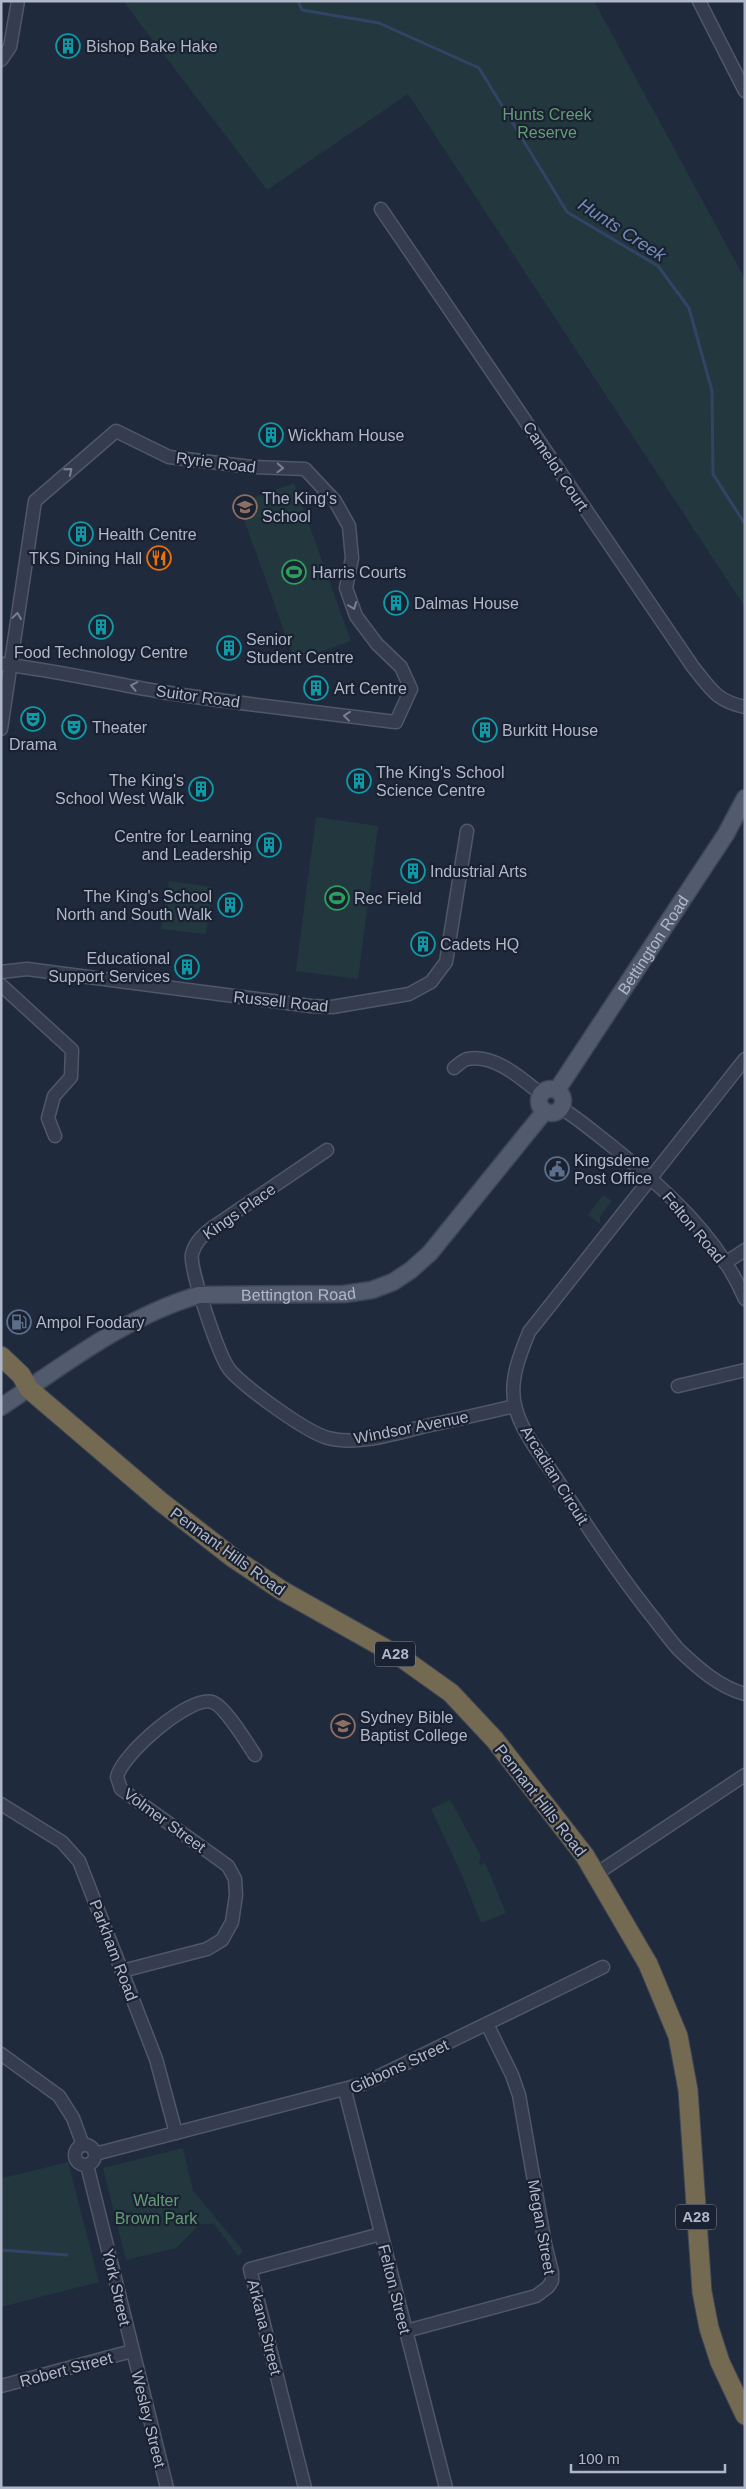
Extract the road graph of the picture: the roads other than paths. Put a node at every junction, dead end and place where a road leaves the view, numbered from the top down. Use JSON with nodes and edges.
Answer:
{"nodes":[{"id":1,"x":18,"y":1,"type":"edge"},
{"id":2,"x":699,"y":1,"type":"edge"},
{"id":3,"x":1,"y":60,"type":"edge"},
{"id":4,"x":745,"y":92,"type":"edge"},
{"id":5,"x":381,"y":209,"type":"dead end"},
{"id":6,"x":6,"y":664,"type":"edge"},
{"id":7,"x":745,"y":707,"type":"edge"},
{"id":8,"x":396,"y":722,"type":"joint"},
{"id":9,"x":1,"y":729,"type":"edge"},
{"id":10,"x":745,"y":798,"type":"edge"},
{"id":11,"x":467,"y":831,"type":"dead end"},
{"id":12,"x":1,"y":972,"type":"edge"},
{"id":13,"x":1,"y":985,"type":"edge"},
{"id":14,"x":745,"y":1059,"type":"edge"},
{"id":15,"x":454,"y":1068,"type":"dead end"},
{"id":16,"x":549,"y":1092,"type":"junction"},
{"id":17,"x":553,"y":1109,"type":"junction"},
{"id":18,"x":55,"y":1136,"type":"dead end"},
{"id":19,"x":327,"y":1150,"type":"dead end"},
{"id":20,"x":651,"y":1178,"type":"junction"},
{"id":21,"x":745,"y":1250,"type":"edge"},
{"id":22,"x":724,"y":1262,"type":"junction"},
{"id":23,"x":199,"y":1295,"type":"junction"},
{"id":24,"x":745,"y":1299,"type":"edge"},
{"id":25,"x":1,"y":1356,"type":"edge"},
{"id":26,"x":745,"y":1370,"type":"edge"},
{"id":27,"x":1,"y":1373,"type":"edge"},
{"id":28,"x":678,"y":1386,"type":"dead end"},
{"id":29,"x":29,"y":1389,"type":"junction"},
{"id":30,"x":515,"y":1406,"type":"junction"},
{"id":31,"x":1,"y":1408,"type":"edge"},
{"id":32,"x":745,"y":1694,"type":"edge"},
{"id":33,"x":255,"y":1755,"type":"dead end"},
{"id":34,"x":744,"y":1777,"type":"edge"},
{"id":35,"x":1,"y":1804,"type":"edge"},
{"id":36,"x":596,"y":1874,"type":"junction"},
{"id":37,"x":603,"y":1968,"type":"dead end"},
{"id":38,"x":122,"y":1971,"type":"junction"},
{"id":39,"x":487,"y":2024,"type":"junction"},
{"id":40,"x":1,"y":2054,"type":"edge"},
{"id":41,"x":345,"y":2091,"type":"junction"},
{"id":42,"x":176,"y":2133,"type":"junction"},
{"id":43,"x":83,"y":2145,"type":"junction"},
{"id":44,"x":95,"y":2154,"type":"junction"},
{"id":45,"x":87,"y":2165,"type":"junction"},
{"id":46,"x":381,"y":2234,"type":"junction"},
{"id":47,"x":406,"y":2331,"type":"junction"},
{"id":48,"x":132,"y":2351,"type":"junction"},
{"id":49,"x":1,"y":2386,"type":"edge"},
{"id":50,"x":745,"y":2414,"type":"edge"},
{"id":51,"x":167,"y":2488,"type":"edge"},
{"id":52,"x":305,"y":2488,"type":"edge"},
{"id":53,"x":446,"y":2488,"type":"edge"}],
"edges":[{"from":1,"to":3,"type":"street"},
{"from":2,"to":4,"type":"street"},
{"from":5,"to":7,"type":"street","name":"Camelot Court"},
{"from":8,"to":6,"type":"street","name":"Suitor Road","one_way":true},
{"from":6,"to":8,"type":"street","name":"Ryrie Road","one_way":true},
{"from":6,"to":9,"type":"street","name":"Ryrie Road"},
{"from":10,"to":16,"type":"main road","name":"Bettington Road"},
{"from":11,"to":12,"type":"street","name":"Russell Road"},
{"from":13,"to":18,"type":"street"},
{"from":14,"to":20,"type":"street","name":"Arcadian Circuit"},
{"from":15,"to":16,"type":"street"},
{"from":16,"to":17,"type":"main road"},
{"from":16,"to":17,"type":"main road"},
{"from":17,"to":20,"type":"street","name":"Felton Road"},
{"from":17,"to":23,"type":"main road","name":"Bettington Road"},
{"from":19,"to":23,"type":"street","name":"Kings Place"},
{"from":20,"to":22,"type":"street","name":"Felton Road"},
{"from":20,"to":30,"type":"street","name":"Arcadian Circuit"},
{"from":21,"to":22,"type":"street"},
{"from":22,"to":24,"type":"street","name":"Felton Road"},
{"from":23,"to":29,"type":"main road","name":"Bettington Road"},
{"from":23,"to":30,"type":"street","name":"Windsor Avenue"},
{"from":25,"to":29,"type":"highway","name":"Pennant Hills Road","number":"A28"},
{"from":26,"to":28,"type":"street"},
{"from":27,"to":29,"type":"highway","name":"Pennant Hills Road","number":"A28"},
{"from":29,"to":31,"type":"main road","name":"Bettington Road"},
{"from":29,"to":36,"type":"highway","name":"Pennant Hills Road","number":"A28"},
{"from":30,"to":32,"type":"street","name":"Arcadian Circuit"},
{"from":33,"to":38,"type":"street","name":"Volmer Street"},
{"from":34,"to":36,"type":"street"},
{"from":35,"to":38,"type":"street","name":"Parkham Road"},
{"from":36,"to":50,"type":"highway","name":"Pennant Hills Road","number":"A28"},
{"from":37,"to":39,"type":"street","name":"Gibbons Street"},
{"from":38,"to":42,"type":"street","name":"Parkham Road"},
{"from":39,"to":41,"type":"street","name":"Gibbons Street"},
{"from":39,"to":47,"type":"street","name":"Megan Street"},
{"from":40,"to":43,"type":"street"},
{"from":41,"to":42,"type":"street","name":"Gibbons Street"},
{"from":41,"to":46,"type":"street","name":"Felton Street"},
{"from":42,"to":44,"type":"street","name":"Gibbons Street"},
{"from":43,"to":44,"type":"street"},
{"from":43,"to":45,"type":"street"},
{"from":44,"to":45,"type":"street"},
{"from":45,"to":48,"type":"street","name":"York Street"},
{"from":46,"to":47,"type":"street","name":"Felton Street"},
{"from":46,"to":52,"type":"street","name":"Arkana Street"},
{"from":47,"to":53,"type":"street","name":"Felton Street"},
{"from":48,"to":49,"type":"street","name":"Robert Street"},
{"from":48,"to":51,"type":"street","name":"Wesley Street"}]}
